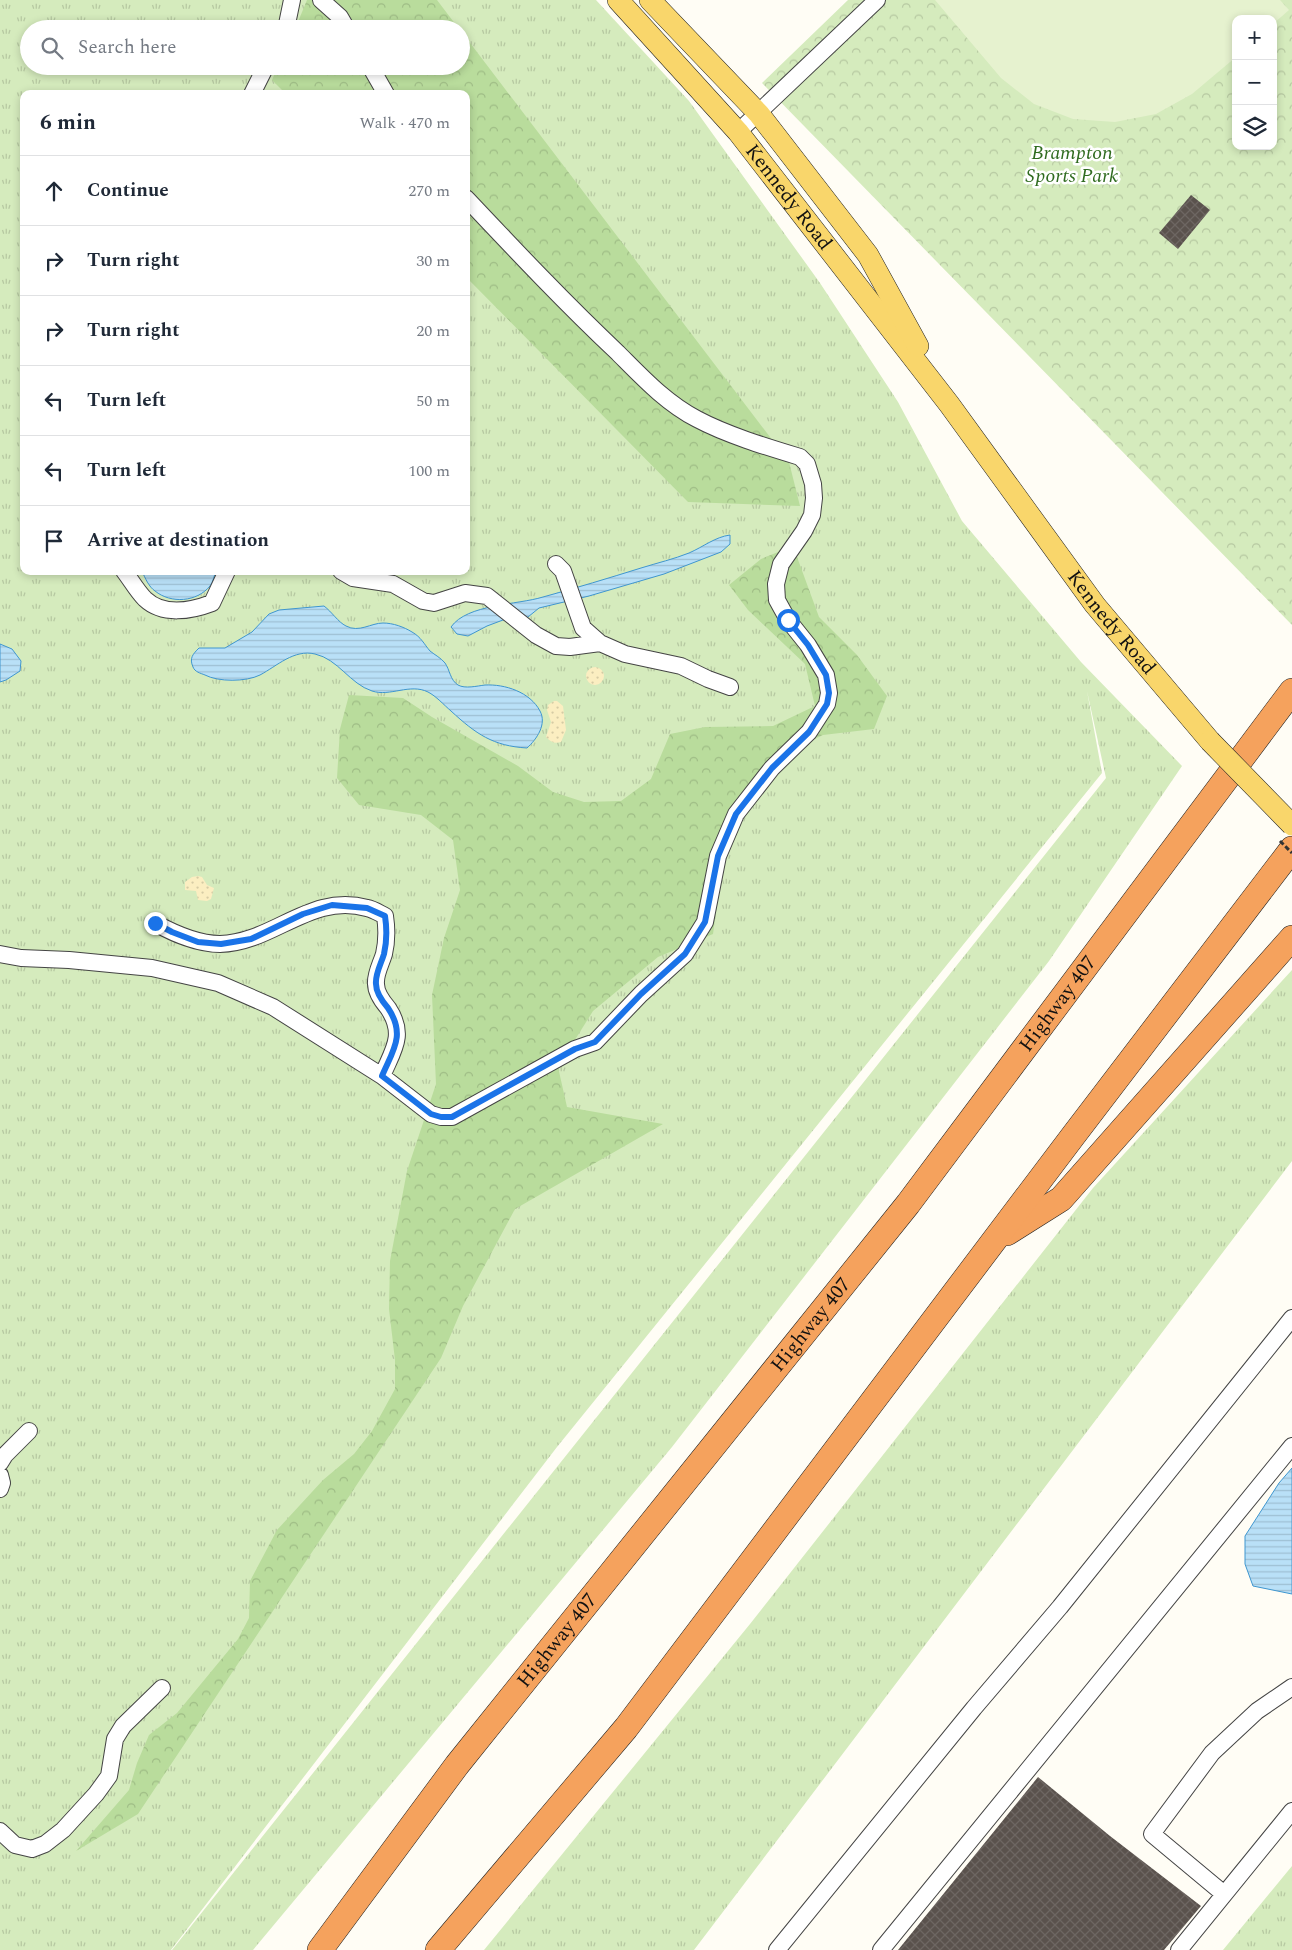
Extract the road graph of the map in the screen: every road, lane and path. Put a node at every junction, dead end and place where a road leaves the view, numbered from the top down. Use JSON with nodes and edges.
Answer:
{"nodes":[{"id":1,"x":292,"y":0,"type":"edge"},
{"id":2,"x":321,"y":0,"type":"edge"},
{"id":3,"x":618,"y":0,"type":"edge"},
{"id":4,"x":650,"y":0,"type":"edge"},
{"id":5,"x":877,"y":0,"type":"edge"},
{"id":6,"x":288,"y":20,"type":"edge"},
{"id":7,"x":342,"y":20,"type":"edge"},
{"id":8,"x":262,"y":75,"type":"edge"},
{"id":9,"x":375,"y":75,"type":"edge"},
{"id":10,"x":254,"y":90,"type":"edge"},
{"id":11,"x":384,"y":90,"type":"edge"},
{"id":12,"x":759,"y":114,"type":"junction"},
{"id":13,"x":738,"y":132,"type":"junction"},
{"id":14,"x":470,"y":202,"type":"edge"},
{"id":15,"x":949,"y":404,"type":"junction"},
{"id":16,"x":556,"y":564,"type":"dead end"},
{"id":17,"x":127,"y":575,"type":"edge"},
{"id":18,"x":225,"y":575,"type":"edge"},
{"id":19,"x":348,"y":575,"type":"edge"},
{"id":20,"x":600,"y":643,"type":"junction"},
{"id":21,"x":730,"y":687,"type":"dead end"},
{"id":22,"x":1292,"y":692,"type":"edge"},
{"id":23,"x":1292,"y":825,"type":"edge"},
{"id":24,"x":1292,"y":849,"type":"edge"},
{"id":25,"x":155,"y":923,"type":"dead end"},
{"id":26,"x":1292,"y":938,"type":"edge"},
{"id":27,"x":0,"y":954,"type":"edge"},
{"id":28,"x":382,"y":1076,"type":"junction"},
{"id":29,"x":992,"y":1243,"type":"junction"},
{"id":30,"x":1292,"y":1318,"type":"edge"},
{"id":31,"x":29,"y":1431,"type":"dead end"},
{"id":32,"x":1292,"y":1446,"type":"edge"},
{"id":33,"x":0,"y":1463,"type":"edge"},
{"id":34,"x":0,"y":1475,"type":"edge"},
{"id":35,"x":0,"y":1489,"type":"edge"},
{"id":36,"x":1292,"y":1687,"type":"edge"},
{"id":37,"x":162,"y":1688,"type":"dead end"},
{"id":38,"x":1292,"y":1812,"type":"edge"},
{"id":39,"x":0,"y":1831,"type":"edge"},
{"id":40,"x":1224,"y":1894,"type":"junction"},
{"id":41,"x":320,"y":1950,"type":"edge"},
{"id":42,"x":438,"y":1950,"type":"edge"},
{"id":43,"x":777,"y":1950,"type":"edge"},
{"id":44,"x":881,"y":1950,"type":"edge"},
{"id":45,"x":1179,"y":1950,"type":"edge"}],
"edges":[{"from":1,"to":6,"type":"lane"},
{"from":2,"to":7,"type":"lane"},
{"from":3,"to":13,"type":"main road","name":"Kennedy Road"},
{"from":4,"to":12,"type":"main road","name":"Kennedy Road"},
{"from":5,"to":12,"type":"lane"},
{"from":8,"to":10,"type":"lane"},
{"from":9,"to":11,"type":"lane"},
{"from":12,"to":13,"type":"lane"},
{"from":12,"to":15,"type":"main road","name":"Kennedy Road"},
{"from":13,"to":15,"type":"main road","name":"Kennedy Road"},
{"from":14,"to":28,"type":"lane"},
{"from":15,"to":23,"type":"main road","name":"Kennedy Road","bridge":true},
{"from":16,"to":20,"type":"lane"},
{"from":17,"to":18,"type":"lane"},
{"from":19,"to":20,"type":"lane"},
{"from":20,"to":21,"type":"lane"},
{"from":22,"to":41,"type":"highway","name":"Highway 407"},
{"from":24,"to":29,"type":"highway"},
{"from":25,"to":28,"type":"lane"},
{"from":26,"to":29,"type":"highway"},
{"from":27,"to":28,"type":"lane"},
{"from":29,"to":42,"type":"highway"},
{"from":30,"to":43,"type":"lane"},
{"from":31,"to":33,"type":"lane"},
{"from":32,"to":44,"type":"lane"},
{"from":34,"to":35,"type":"lane"},
{"from":36,"to":40,"type":"lane"},
{"from":37,"to":39,"type":"lane"},
{"from":38,"to":40,"type":"lane"},
{"from":40,"to":45,"type":"lane"}]}
